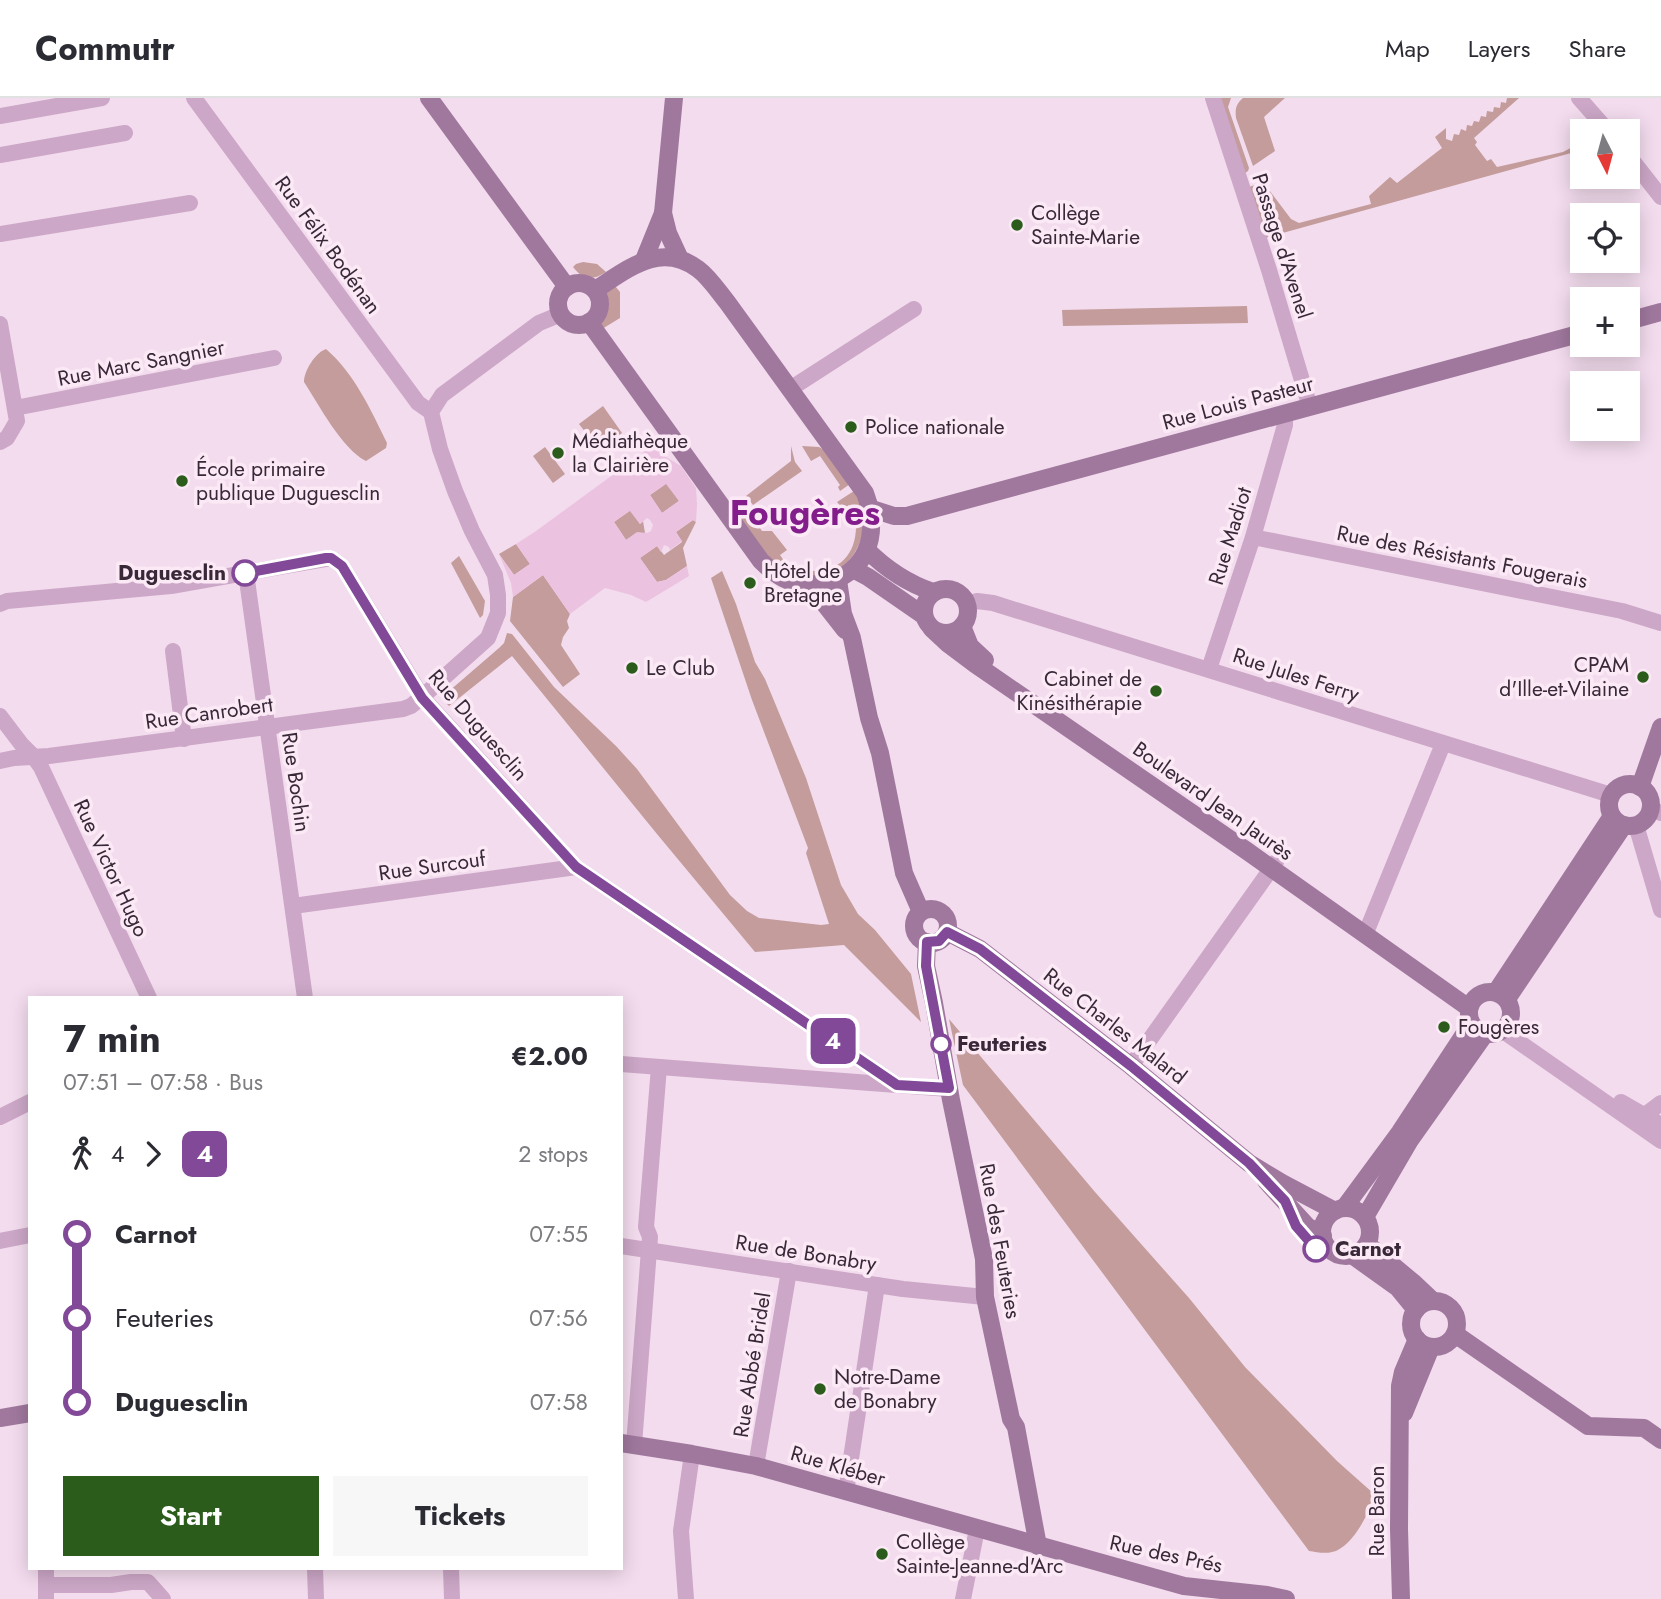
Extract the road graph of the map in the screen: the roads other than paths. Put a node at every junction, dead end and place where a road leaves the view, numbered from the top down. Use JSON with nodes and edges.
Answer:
{"nodes":[{"id":1,"x":102,"y":98,"type":"edge"},
{"id":2,"x":194,"y":98,"type":"edge"},
{"id":3,"x":429,"y":98,"type":"edge"},
{"id":4,"x":674,"y":98,"type":"edge"},
{"id":5,"x":1213,"y":98,"type":"edge"},
{"id":6,"x":1579,"y":98,"type":"edge"},
{"id":7,"x":0,"y":116,"type":"edge"},
{"id":8,"x":1597,"y":119,"type":"edge"},
{"id":9,"x":125,"y":133,"type":"dead end"},
{"id":10,"x":0,"y":155,"type":"edge"},
{"id":11,"x":1640,"y":170,"type":"edge"},
{"id":12,"x":1661,"y":197,"type":"edge"},
{"id":13,"x":190,"y":204,"type":"dead end"},
{"id":14,"x":663,"y":212,"type":"junction"},
{"id":15,"x":0,"y":234,"type":"edge"},
{"id":16,"x":680,"y":259,"type":"junction"},
{"id":17,"x":644,"y":260,"type":"junction"},
{"id":18,"x":568,"y":287,"type":"junction"},
{"id":19,"x":595,"y":290,"type":"junction"},
{"id":20,"x":914,"y":309,"type":"dead end"},
{"id":21,"x":1661,"y":312,"type":"edge"},
{"id":22,"x":561,"y":314,"type":"junction"},
{"id":23,"x":1640,"y":318,"type":"edge"},
{"id":24,"x":589,"y":322,"type":"junction"},
{"id":25,"x":0,"y":324,"type":"edge"},
{"id":26,"x":1570,"y":336,"type":"edge"},
{"id":27,"x":274,"y":358,"type":"dead end"},
{"id":28,"x":790,"y":388,"type":"junction"},
{"id":29,"x":1310,"y":407,"type":"junction"},
{"id":30,"x":15,"y":408,"type":"junction"},
{"id":31,"x":431,"y":412,"type":"junction"},
{"id":32,"x":1285,"y":414,"type":"junction"},
{"id":33,"x":0,"y":442,"type":"edge"},
{"id":34,"x":869,"y":508,"type":"junction"},
{"id":35,"x":907,"y":516,"type":"junction"},
{"id":36,"x":1253,"y":537,"type":"junction"},
{"id":37,"x":868,"y":544,"type":"junction"},
{"id":38,"x":853,"y":569,"type":"junction"},
{"id":39,"x":246,"y":573,"type":"junction"},
{"id":40,"x":838,"y":580,"type":"junction"},
{"id":41,"x":809,"y":584,"type":"junction"},
{"id":42,"x":933,"y":592,"type":"junction"},
{"id":43,"x":0,"y":604,"type":"edge"},
{"id":44,"x":967,"y":605,"type":"junction"},
{"id":45,"x":928,"y":622,"type":"junction"},
{"id":46,"x":1661,"y":623,"type":"edge"},
{"id":47,"x":962,"y":626,"type":"junction"},
{"id":48,"x":852,"y":638,"type":"junction"},
{"id":49,"x":173,"y":651,"type":"dead end"},
{"id":50,"x":1209,"y":670,"type":"junction"},
{"id":51,"x":422,"y":698,"type":"junction"},
{"id":52,"x":0,"y":716,"type":"edge"},
{"id":53,"x":267,"y":727,"type":"junction"},
{"id":54,"x":1661,"y":727,"type":"edge"},
{"id":55,"x":184,"y":739,"type":"junction"},
{"id":56,"x":1443,"y":744,"type":"junction"},
{"id":57,"x":33,"y":756,"type":"junction"},
{"id":58,"x":0,"y":761,"type":"edge"},
{"id":59,"x":1640,"y":788,"type":"junction"},
{"id":60,"x":1611,"y":795,"type":"junction"},
{"id":61,"x":1656,"y":811,"type":"edge"},
{"id":62,"x":1624,"y":822,"type":"junction"},
{"id":63,"x":1274,"y":865,"type":"junction"},
{"id":64,"x":576,"y":867,"type":"junction"},
{"id":65,"x":293,"y":906,"type":"junction"},
{"id":66,"x":1661,"y":910,"type":"edge"},
{"id":67,"x":921,"y":912,"type":"junction"},
{"id":68,"x":1367,"y":931,"type":"junction"},
{"id":69,"x":947,"y":932,"type":"junction"},
{"id":70,"x":927,"y":942,"type":"junction"},
{"id":71,"x":148,"y":996,"type":"edge"},
{"id":72,"x":305,"y":996,"type":"edge"},
{"id":73,"x":1502,"y":996,"type":"junction"},
{"id":74,"x":1485,"y":1019,"type":"junction"},
{"id":75,"x":623,"y":1064,"type":"edge"},
{"id":76,"x":1131,"y":1066,"type":"junction"},
{"id":77,"x":659,"y":1067,"type":"junction"},
{"id":78,"x":897,"y":1085,"type":"junction"},
{"id":79,"x":949,"y":1088,"type":"junction"},
{"id":80,"x":1661,"y":1102,"type":"edge"},
{"id":81,"x":28,"y":1103,"type":"edge"},
{"id":82,"x":1645,"y":1115,"type":"junction"},
{"id":83,"x":0,"y":1117,"type":"edge"},
{"id":84,"x":1661,"y":1125,"type":"edge"},
{"id":85,"x":1661,"y":1141,"type":"edge"},
{"id":86,"x":1388,"y":1163,"type":"junction"},
{"id":87,"x":1277,"y":1185,"type":"junction"},
{"id":88,"x":1340,"y":1210,"type":"junction"},
{"id":89,"x":1365,"y":1217,"type":"junction"},
{"id":90,"x":28,"y":1235,"type":"edge"},
{"id":91,"x":1323,"y":1236,"type":"junction"},
{"id":92,"x":0,"y":1241,"type":"edge"},
{"id":93,"x":1367,"y":1244,"type":"junction"},
{"id":94,"x":623,"y":1246,"type":"edge"},
{"id":95,"x":649,"y":1250,"type":"junction"},
{"id":96,"x":1352,"y":1255,"type":"junction"},
{"id":97,"x":789,"y":1271,"type":"junction"},
{"id":98,"x":877,"y":1285,"type":"junction"},
{"id":99,"x":985,"y":1297,"type":"junction"},
{"id":100,"x":1433,"y":1301,"type":"junction"},
{"id":101,"x":1416,"y":1310,"type":"junction"},
{"id":102,"x":1454,"y":1334,"type":"junction"},
{"id":103,"x":1424,"y":1343,"type":"junction"},
{"id":104,"x":28,"y":1413,"type":"edge"},
{"id":105,"x":0,"y":1418,"type":"edge"},
{"id":106,"x":1661,"y":1440,"type":"edge"},
{"id":107,"x":628,"y":1444,"type":"edge"},
{"id":108,"x":692,"y":1454,"type":"junction"},
{"id":109,"x":756,"y":1466,"type":"junction"},
{"id":110,"x":846,"y":1492,"type":"junction"},
{"id":111,"x":977,"y":1529,"type":"junction"},
{"id":112,"x":1038,"y":1546,"type":"junction"},
{"id":113,"x":46,"y":1570,"type":"edge"},
{"id":114,"x":315,"y":1570,"type":"edge"},
{"id":115,"x":451,"y":1570,"type":"edge"},
{"id":116,"x":46,"y":1592,"type":"edge"},
{"id":117,"x":1181,"y":1593,"type":"edge"},
{"id":118,"x":163,"y":1599,"type":"edge"},
{"id":119,"x":316,"y":1599,"type":"edge"},
{"id":120,"x":452,"y":1599,"type":"edge"},
{"id":121,"x":686,"y":1599,"type":"edge"},
{"id":122,"x":962,"y":1599,"type":"edge"},
{"id":123,"x":1286,"y":1599,"type":"edge"},
{"id":124,"x":1401,"y":1599,"type":"edge"}],
"edges":[{"from":1,"to":7,"type":"street"},
{"from":2,"to":31,"type":"street","name":"Rue Félix Bodénan"},
{"from":3,"to":18,"type":"main road"},
{"from":4,"to":14,"type":"main road"},
{"from":5,"to":29,"type":"street","name":"Passage d'Avenel"},
{"from":6,"to":8,"type":"street"},
{"from":9,"to":10,"type":"street"},
{"from":11,"to":12,"type":"street"},
{"from":13,"to":15,"type":"street"},
{"from":14,"to":16,"type":"main road"},
{"from":14,"to":17,"type":"main road"},
{"from":16,"to":17,"type":"main road"},
{"from":16,"to":28,"type":"main road"},
{"from":17,"to":19,"type":"main road"},
{"from":18,"to":19,"type":"main road"},
{"from":18,"to":22,"type":"main road"},
{"from":19,"to":24,"type":"main road"},
{"from":20,"to":28,"type":"street"},
{"from":21,"to":23,"type":"main road"},
{"from":22,"to":24,"type":"main road"},
{"from":22,"to":31,"type":"street"},
{"from":24,"to":41,"type":"main road"},
{"from":25,"to":30,"type":"street"},
{"from":26,"to":29,"type":"main road","name":"Rue Louis Pasteur"},
{"from":27,"to":30,"type":"street","name":"Rue Marc Sangnier"},
{"from":28,"to":34,"type":"main road"},
{"from":29,"to":32,"type":"main road","name":"Rue Louis Pasteur"},
{"from":30,"to":33,"type":"street"},
{"from":31,"to":51,"type":"street"},
{"from":32,"to":35,"type":"main road","name":"Rue Louis Pasteur"},
{"from":32,"to":36,"type":"street","name":"Rue Madiot"},
{"from":34,"to":35,"type":"main road","name":"Rue Louis Pasteur"},
{"from":34,"to":37,"type":"main road"},
{"from":35,"to":37,"type":"main road","name":"Rue Louis Pasteur"},
{"from":36,"to":46,"type":"street","name":"Rue des Résistants Fougerais"},
{"from":36,"to":50,"type":"street","name":"Rue Madiot"},
{"from":37,"to":38,"type":"main road"},
{"from":37,"to":42,"type":"main road"},
{"from":38,"to":40,"type":"main road"},
{"from":38,"to":45,"type":"main road","name":"Boulevard Jean Jaurès"},
{"from":39,"to":43,"type":"street","name":"Rue Duguesclin"},
{"from":39,"to":51,"type":"street","name":"Rue Duguesclin"},
{"from":39,"to":53,"type":"street","name":"Rue Bochin"},
{"from":40,"to":41,"type":"main road"},
{"from":40,"to":48,"type":"main road"},
{"from":41,"to":48,"type":"main road"},
{"from":42,"to":44,"type":"main road"},
{"from":42,"to":45,"type":"main road"},
{"from":44,"to":47,"type":"main road"},
{"from":44,"to":50,"type":"street","name":"Rue Jules Ferry"},
{"from":45,"to":47,"type":"main road"},
{"from":45,"to":63,"type":"main road","name":"Boulevard Jean Jaurès"},
{"from":47,"to":63,"type":"main road","name":"Boulevard Jean Jaurès"},
{"from":48,"to":67,"type":"main road"},
{"from":49,"to":55,"type":"street"},
{"from":50,"to":56,"type":"street","name":"Rue Jules Ferry"},
{"from":51,"to":53,"type":"street","name":"Rue Canrobert"},
{"from":51,"to":64,"type":"street","name":"Rue Duguesclin"},
{"from":52,"to":57,"type":"street","name":"Rue Victor Hugo"},
{"from":53,"to":55,"type":"street","name":"Rue Canrobert"},
{"from":53,"to":65,"type":"street","name":"Rue Bochin"},
{"from":54,"to":59,"type":"main road"},
{"from":55,"to":57,"type":"street","name":"Rue Canrobert"},
{"from":56,"to":60,"type":"street","name":"Rue Jules Ferry"},
{"from":56,"to":68,"type":"street"},
{"from":57,"to":58,"type":"street","name":"Rue Canrobert"},
{"from":57,"to":71,"type":"street","name":"Rue Victor Hugo"},
{"from":59,"to":60,"type":"main road"},
{"from":59,"to":61,"type":"main road"},
{"from":60,"to":62,"type":"main road"},
{"from":61,"to":62,"type":"main road"},
{"from":62,"to":66,"type":"street"},
{"from":62,"to":73,"type":"main road"},
{"from":63,"to":68,"type":"main road","name":"Boulevard Jean Jaurès"},
{"from":63,"to":76,"type":"street"},
{"from":64,"to":65,"type":"street","name":"Rue Surcouf"},
{"from":64,"to":78,"type":"street","name":"Rue Duguesclin"},
{"from":65,"to":72,"type":"street","name":"Rue Bochin"},
{"from":67,"to":69,"type":"main road"},
{"from":67,"to":70,"type":"main road"},
{"from":68,"to":74,"type":"main road","name":"Boulevard Jean Jaurès"},
{"from":69,"to":70,"type":"main road"},
{"from":69,"to":76,"type":"main road","name":"Rue Charles Malard"},
{"from":70,"to":79,"type":"main road","name":"Rue des Feuteries"},
{"from":73,"to":74,"type":"main road"},
{"from":73,"to":74,"type":"main road"},
{"from":74,"to":82,"type":"street","name":"Boulevard Jean Jaurès"},
{"from":74,"to":85,"type":"street","name":"Boulevard Jean Jaurès"},
{"from":74,"to":86,"type":"main road"},
{"from":75,"to":77,"type":"street"},
{"from":76,"to":87,"type":"main road","name":"Rue Charles Malard"},
{"from":77,"to":78,"type":"street"},
{"from":77,"to":95,"type":"street"},
{"from":78,"to":79,"type":"street"},
{"from":79,"to":99,"type":"main road","name":"Rue des Feuteries"},
{"from":80,"to":82,"type":"street"},
{"from":81,"to":83,"type":"street"},
{"from":82,"to":84,"type":"street","name":"Boulevard Jean Jaurès"},
{"from":86,"to":88,"type":"main road"},
{"from":86,"to":89,"type":"main road"},
{"from":87,"to":88,"type":"main road"},
{"from":87,"to":91,"type":"main road","name":"Rue Charles Malard"},
{"from":88,"to":89,"type":"main road"},
{"from":88,"to":91,"type":"main road"},
{"from":89,"to":93,"type":"main road"},
{"from":90,"to":92,"type":"street"},
{"from":91,"to":96,"type":"main road"},
{"from":93,"to":96,"type":"main road"},
{"from":93,"to":100,"type":"main road"},
{"from":94,"to":95,"type":"street","name":"Rue de Bonabry"},
{"from":95,"to":97,"type":"street","name":"Rue de Bonabry"},
{"from":95,"to":107,"type":"street"},
{"from":96,"to":101,"type":"main road"},
{"from":97,"to":98,"type":"street","name":"Rue de Bonabry"},
{"from":97,"to":109,"type":"street","name":"Rue Abbé Bridel"},
{"from":98,"to":99,"type":"street","name":"Rue de Bonabry"},
{"from":98,"to":110,"type":"street"},
{"from":99,"to":112,"type":"main road","name":"Rue des Feuteries"},
{"from":100,"to":101,"type":"main road"},
{"from":100,"to":102,"type":"main road"},
{"from":101,"to":103,"type":"main road"},
{"from":102,"to":103,"type":"main road"},
{"from":102,"to":106,"type":"main road"},
{"from":103,"to":124,"type":"main road","name":"Rue Baron"},
{"from":104,"to":105,"type":"main road"},
{"from":107,"to":108,"type":"main road","name":"Rue Kléber"},
{"from":108,"to":109,"type":"main road","name":"Rue Kléber"},
{"from":108,"to":121,"type":"street"},
{"from":109,"to":110,"type":"main road","name":"Rue Kléber"},
{"from":110,"to":111,"type":"main road","name":"Rue Kléber"},
{"from":111,"to":112,"type":"main road","name":"Rue Kléber"},
{"from":111,"to":122,"type":"street"},
{"from":112,"to":117,"type":"main road","name":"Rue des Prés"},
{"from":113,"to":116,"type":"street"},
{"from":114,"to":119,"type":"street"},
{"from":115,"to":120,"type":"street"},
{"from":116,"to":118,"type":"street"},
{"from":117,"to":123,"type":"main road","name":"Rue des Prés"}]}
